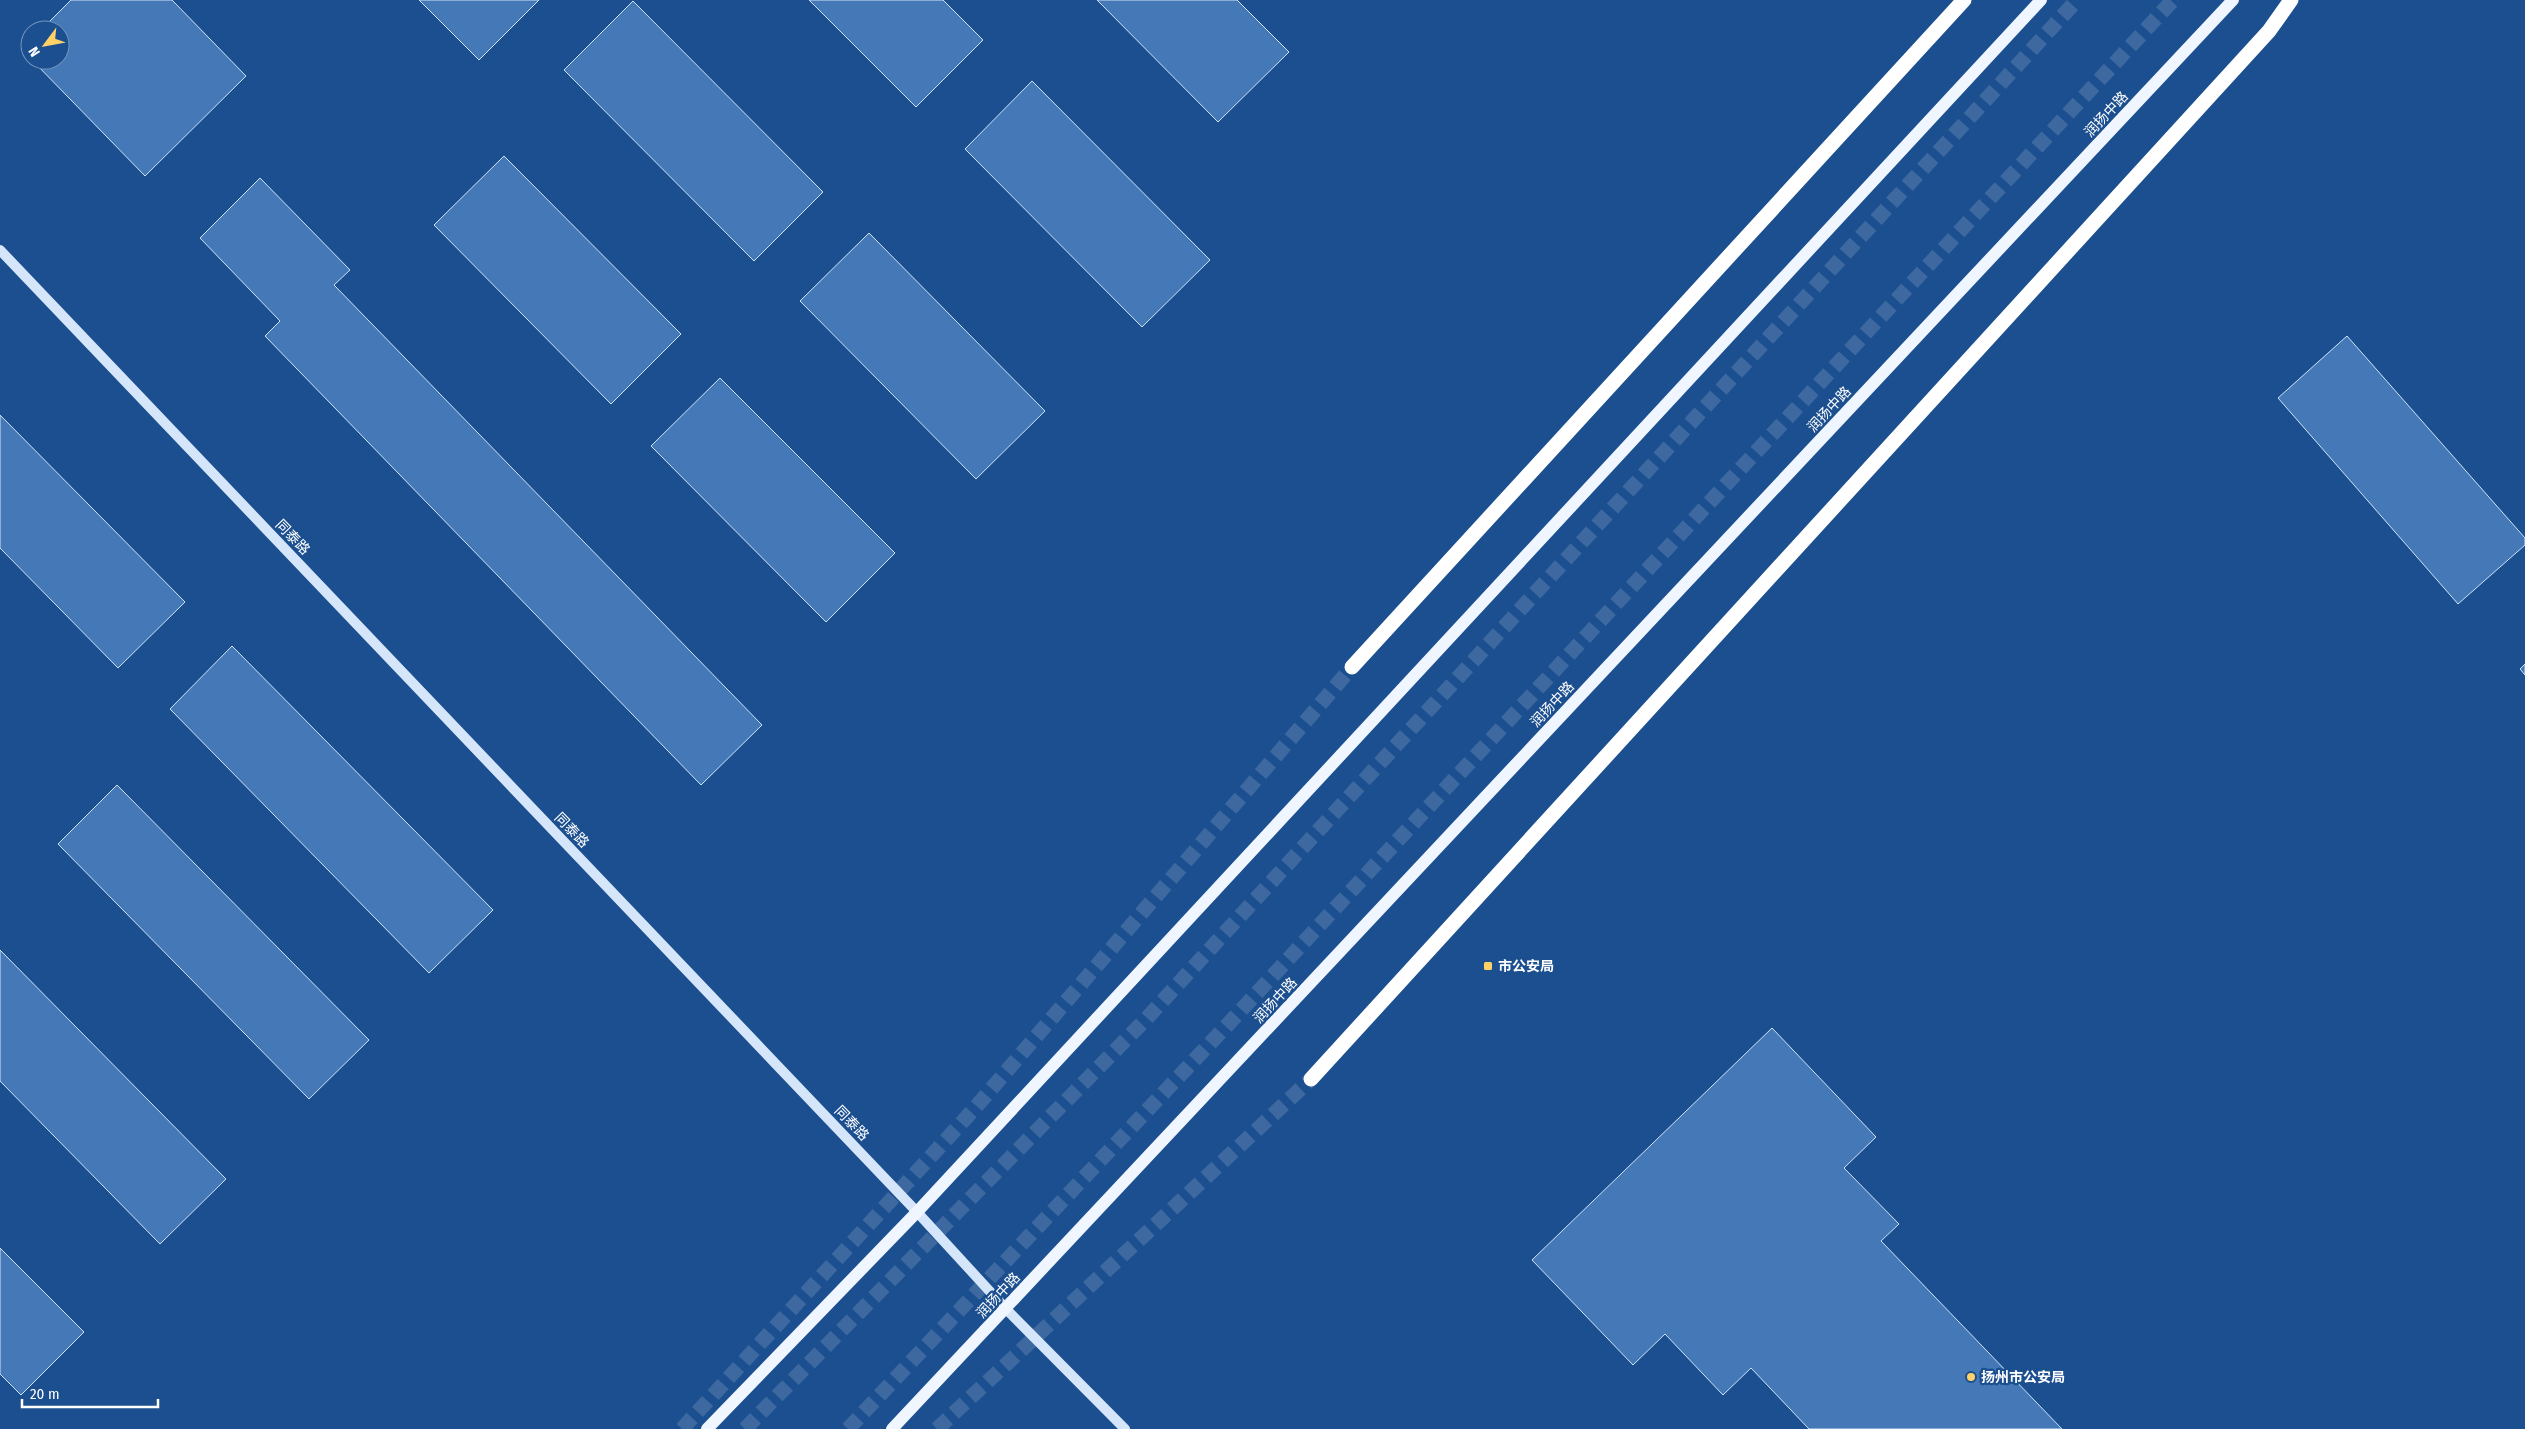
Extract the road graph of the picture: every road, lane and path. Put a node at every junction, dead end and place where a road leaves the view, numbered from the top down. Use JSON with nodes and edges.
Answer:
{"nodes":[{"id":1,"x":1964,"y":0,"type":"edge"},
{"id":2,"x":2041,"y":0,"type":"edge"},
{"id":3,"x":2233,"y":0,"type":"edge"},
{"id":4,"x":2290,"y":0,"type":"edge"},
{"id":5,"x":0,"y":250,"type":"edge"},
{"id":6,"x":1352,"y":667,"type":"tunnel mouth"},
{"id":7,"x":1311,"y":1078,"type":"tunnel mouth"},
{"id":8,"x":917,"y":1212,"type":"junction"},
{"id":9,"x":1006,"y":1309,"type":"junction"},
{"id":10,"x":707,"y":1429,"type":"edge"},
{"id":11,"x":892,"y":1429,"type":"edge"},
{"id":12,"x":1125,"y":1429,"type":"edge"}],
"edges":[{"from":1,"to":6,"type":"highway"},
{"from":2,"to":8,"type":"main road"},
{"from":3,"to":9,"type":"main road","name":"润扬中路"},
{"from":4,"to":7,"type":"highway"},
{"from":5,"to":8,"type":"street","name":"同泰路"},
{"from":8,"to":9,"type":"street","name":"同泰路"},
{"from":8,"to":10,"type":"main road"},
{"from":9,"to":11,"type":"main road","name":"润扬中路"},
{"from":9,"to":12,"type":"street","name":"同泰路"}]}
